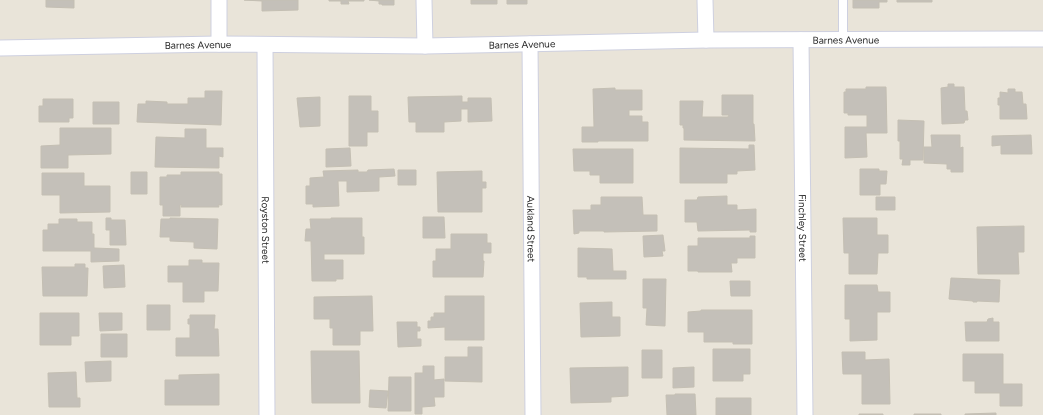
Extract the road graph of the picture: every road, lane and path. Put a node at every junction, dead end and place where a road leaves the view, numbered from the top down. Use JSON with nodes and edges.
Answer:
{"nodes":[{"id":1,"x":219,"y":0,"type":"edge"},
{"id":2,"x":424,"y":0,"type":"edge"},
{"id":3,"x":705,"y":0,"type":"edge"},
{"id":4,"x":843,"y":0,"type":"edge"},
{"id":5,"x":1043,"y":39,"type":"edge"},
{"id":6,"x":706,"y":40,"type":"junction"},
{"id":7,"x":802,"y":40,"type":"junction"},
{"id":8,"x":843,"y":40,"type":"junction"},
{"id":9,"x":220,"y":44,"type":"junction"},
{"id":10,"x":530,"y":44,"type":"junction"},
{"id":11,"x":265,"y":45,"type":"junction"},
{"id":12,"x":425,"y":46,"type":"junction"},
{"id":13,"x":0,"y":48,"type":"edge"},
{"id":14,"x":267,"y":415,"type":"edge"},
{"id":15,"x":533,"y":415,"type":"edge"},
{"id":16,"x":805,"y":415,"type":"edge"}],
"edges":[{"from":1,"to":9,"type":"street"},
{"from":2,"to":12,"type":"street"},
{"from":3,"to":6,"type":"street"},
{"from":4,"to":8,"type":"lane"},
{"from":5,"to":8,"type":"street","name":"Barnes Avenue"},
{"from":6,"to":7,"type":"street","name":"Barnes Avenue"},
{"from":6,"to":10,"type":"street","name":"Barnes Avenue"},
{"from":7,"to":8,"type":"street","name":"Barnes Avenue"},
{"from":7,"to":16,"type":"street","name":"Finchley Street"},
{"from":9,"to":11,"type":"street","name":"Barnes Avenue"},
{"from":9,"to":13,"type":"street","name":"Barnes Avenue"},
{"from":10,"to":12,"type":"street","name":"Barnes Avenue"},
{"from":10,"to":15,"type":"street","name":"Aukland Street"},
{"from":11,"to":12,"type":"street","name":"Barnes Avenue"},
{"from":11,"to":14,"type":"street","name":"Royston Street"}]}
